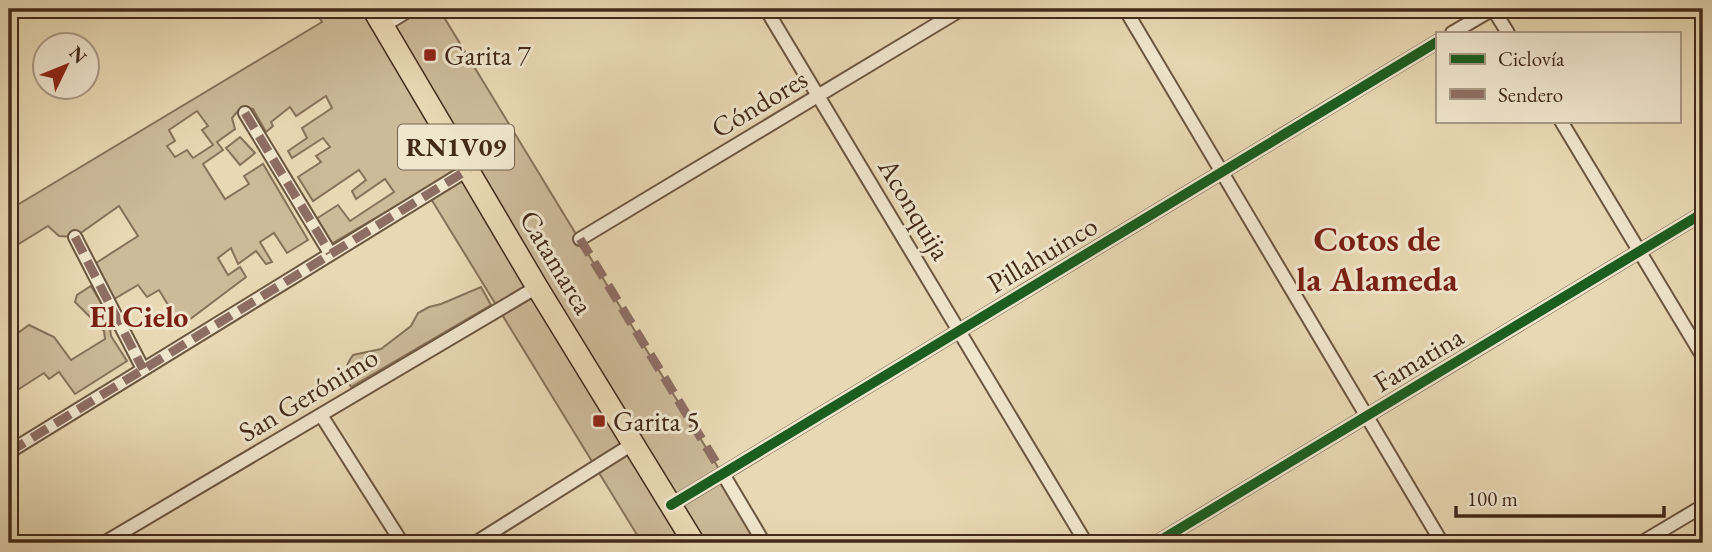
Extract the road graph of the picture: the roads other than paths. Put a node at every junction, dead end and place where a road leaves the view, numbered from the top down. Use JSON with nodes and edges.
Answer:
{"nodes":[{"id":1,"x":411,"y":9,"type":"edge"},
{"id":2,"x":766,"y":9,"type":"edge"},
{"id":3,"x":962,"y":9,"type":"edge"},
{"id":4,"x":1125,"y":9,"type":"edge"},
{"id":5,"x":1493,"y":9,"type":"edge"},
{"id":6,"x":378,"y":17,"type":"edge"},
{"id":7,"x":1454,"y":32,"type":"edge"},
{"id":8,"x":1507,"y":32,"type":"edge"},
{"id":9,"x":1436,"y":43,"type":"edge"},
{"id":10,"x":818,"y":96,"type":"junction"},
{"id":11,"x":245,"y":114,"type":"dead end"},
{"id":12,"x":1562,"y":122,"type":"edge"},
{"id":13,"x":469,"y":169,"type":"junction"},
{"id":14,"x":1223,"y":172,"type":"junction"},
{"id":15,"x":1703,"y":213,"type":"edge"},
{"id":16,"x":75,"y":237,"type":"dead end"},
{"id":17,"x":580,"y":240,"type":"dead end"},
{"id":18,"x":1640,"y":251,"type":"junction"},
{"id":19,"x":330,"y":253,"type":"junction"},
{"id":20,"x":537,"y":287,"type":"junction"},
{"id":21,"x":960,"y":330,"type":"junction"},
{"id":22,"x":1703,"y":356,"type":"edge"},
{"id":23,"x":143,"y":369,"type":"junction"},
{"id":24,"x":321,"y":415,"type":"junction"},
{"id":25,"x":1365,"y":417,"type":"junction"},
{"id":26,"x":634,"y":443,"type":"junction"},
{"id":27,"x":9,"y":452,"type":"edge"},
{"id":28,"x":723,"y":474,"type":"junction"},
{"id":29,"x":671,"y":505,"type":"junction"},
{"id":30,"x":1703,"y":506,"type":"edge"},
{"id":31,"x":111,"y":541,"type":"edge"},
{"id":32,"x":402,"y":543,"type":"edge"},
{"id":33,"x":475,"y":543,"type":"edge"},
{"id":34,"x":694,"y":543,"type":"edge"},
{"id":35,"x":764,"y":543,"type":"edge"},
{"id":36,"x":1086,"y":543,"type":"edge"},
{"id":37,"x":1156,"y":543,"type":"edge"},
{"id":38,"x":1442,"y":543,"type":"edge"},
{"id":39,"x":1641,"y":543,"type":"edge"}],
"edges":[{"from":1,"to":6,"type":"street"},
{"from":2,"to":10,"type":"street","name":"Aconquija"},
{"from":3,"to":10,"type":"street","name":"Cóndores"},
{"from":4,"to":14,"type":"street"},
{"from":5,"to":7,"type":"street"},
{"from":5,"to":8,"type":"street"},
{"from":6,"to":13,"type":"main road","name":"Catamarca","number":"RN1V09"},
{"from":9,"to":14,"type":"street","name":"Pillahuinco"},
{"from":10,"to":17,"type":"street","name":"Cóndores"},
{"from":10,"to":21,"type":"street","name":"Aconquija"},
{"from":11,"to":19,"type":"street"},
{"from":12,"to":18,"type":"street"},
{"from":13,"to":19,"type":"street"},
{"from":13,"to":20,"type":"main road","name":"Catamarca","number":"RN1V09"},
{"from":14,"to":21,"type":"street","name":"Pillahuinco"},
{"from":14,"to":25,"type":"street"},
{"from":15,"to":18,"type":"street","name":"Famatina"},
{"from":16,"to":23,"type":"street"},
{"from":18,"to":22,"type":"street"},
{"from":18,"to":25,"type":"street","name":"Famatina"},
{"from":19,"to":23,"type":"street"},
{"from":20,"to":24,"type":"street","name":"San Gerónimo"},
{"from":20,"to":26,"type":"main road","name":"Catamarca","number":"RN1V09"},
{"from":21,"to":28,"type":"street","name":"Pillahuinco"},
{"from":21,"to":36,"type":"street","name":"Aconquija"},
{"from":23,"to":27,"type":"street"},
{"from":24,"to":31,"type":"street","name":"San Gerónimo"},
{"from":24,"to":32,"type":"street"},
{"from":25,"to":37,"type":"street","name":"Famatina"},
{"from":25,"to":38,"type":"street"},
{"from":26,"to":29,"type":"main road","name":"Catamarca","number":"RN1V09"},
{"from":26,"to":33,"type":"street"},
{"from":28,"to":29,"type":"street","name":"Pillahuinco"},
{"from":28,"to":35,"type":"street"},
{"from":29,"to":34,"type":"main road","name":"Catamarca","number":"RN1V09"},
{"from":30,"to":39,"type":"street"}]}
